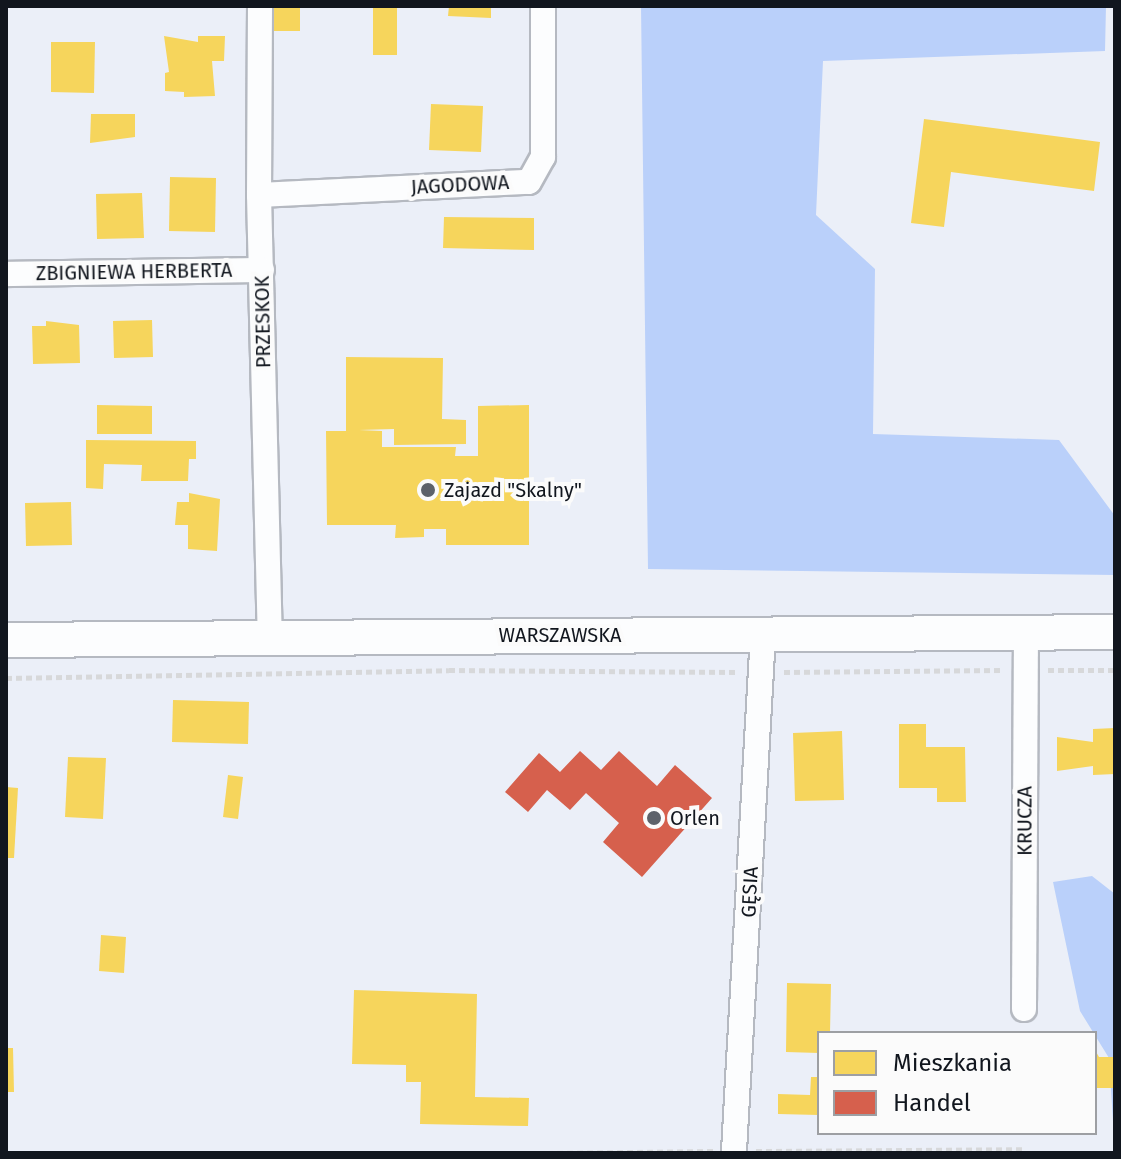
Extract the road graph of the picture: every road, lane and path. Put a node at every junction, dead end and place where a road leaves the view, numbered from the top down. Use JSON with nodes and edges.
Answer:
{"nodes":[{"id":1,"x":260,"y":6,"type":"edge"},
{"id":2,"x":543,"y":6,"type":"edge"},
{"id":3,"x":259,"y":195,"type":"junction"},
{"id":4,"x":262,"y":270,"type":"junction"},
{"id":5,"x":6,"y":274,"type":"edge"},
{"id":6,"x":1115,"y":632,"type":"edge"},
{"id":7,"x":1026,"y":633,"type":"junction"},
{"id":8,"x":763,"y":634,"type":"junction"},
{"id":9,"x":270,"y":638,"type":"junction"},
{"id":10,"x":6,"y":640,"type":"edge"},
{"id":11,"x":1025,"y":670,"type":"junction"},
{"id":12,"x":1115,"y":670,"type":"edge"},
{"id":13,"x":739,"y":672,"type":"dead end"},
{"id":14,"x":785,"y":672,"type":"dead end"},
{"id":15,"x":6,"y":678,"type":"edge"},
{"id":16,"x":1024,"y":1009,"type":"dead end"},
{"id":17,"x":1024,"y":1149,"type":"dead end"},
{"id":18,"x":734,"y":1151,"type":"junction"},
{"id":19,"x":547,"y":1153,"type":"edge"}],
"edges":[{"from":1,"to":3,"type":"street","name":"PRZESKOK"},
{"from":2,"to":3,"type":"street","name":"JAGODOWA"},
{"from":3,"to":4,"type":"street","name":"PRZESKOK"},
{"from":4,"to":5,"type":"street","name":"ZBIGNIEWA HERBERTA"},
{"from":4,"to":9,"type":"street","name":"PRZESKOK"},
{"from":6,"to":7,"type":"street","name":"WARSZAWSKA"},
{"from":7,"to":8,"type":"street","name":"WARSZAWSKA"},
{"from":7,"to":11,"type":"street","name":"KRUCZA"},
{"from":8,"to":9,"type":"street","name":"WARSZAWSKA"},
{"from":8,"to":18,"type":"street","name":"GĘSIA"},
{"from":9,"to":10,"type":"street","name":"WARSZAWSKA"},
{"from":11,"to":12,"type":"path"},
{"from":11,"to":14,"type":"path"},
{"from":11,"to":16,"type":"street","name":"KRUCZA"},
{"from":13,"to":15,"type":"path"},
{"from":17,"to":18,"type":"path"},
{"from":18,"to":19,"type":"path"}]}
